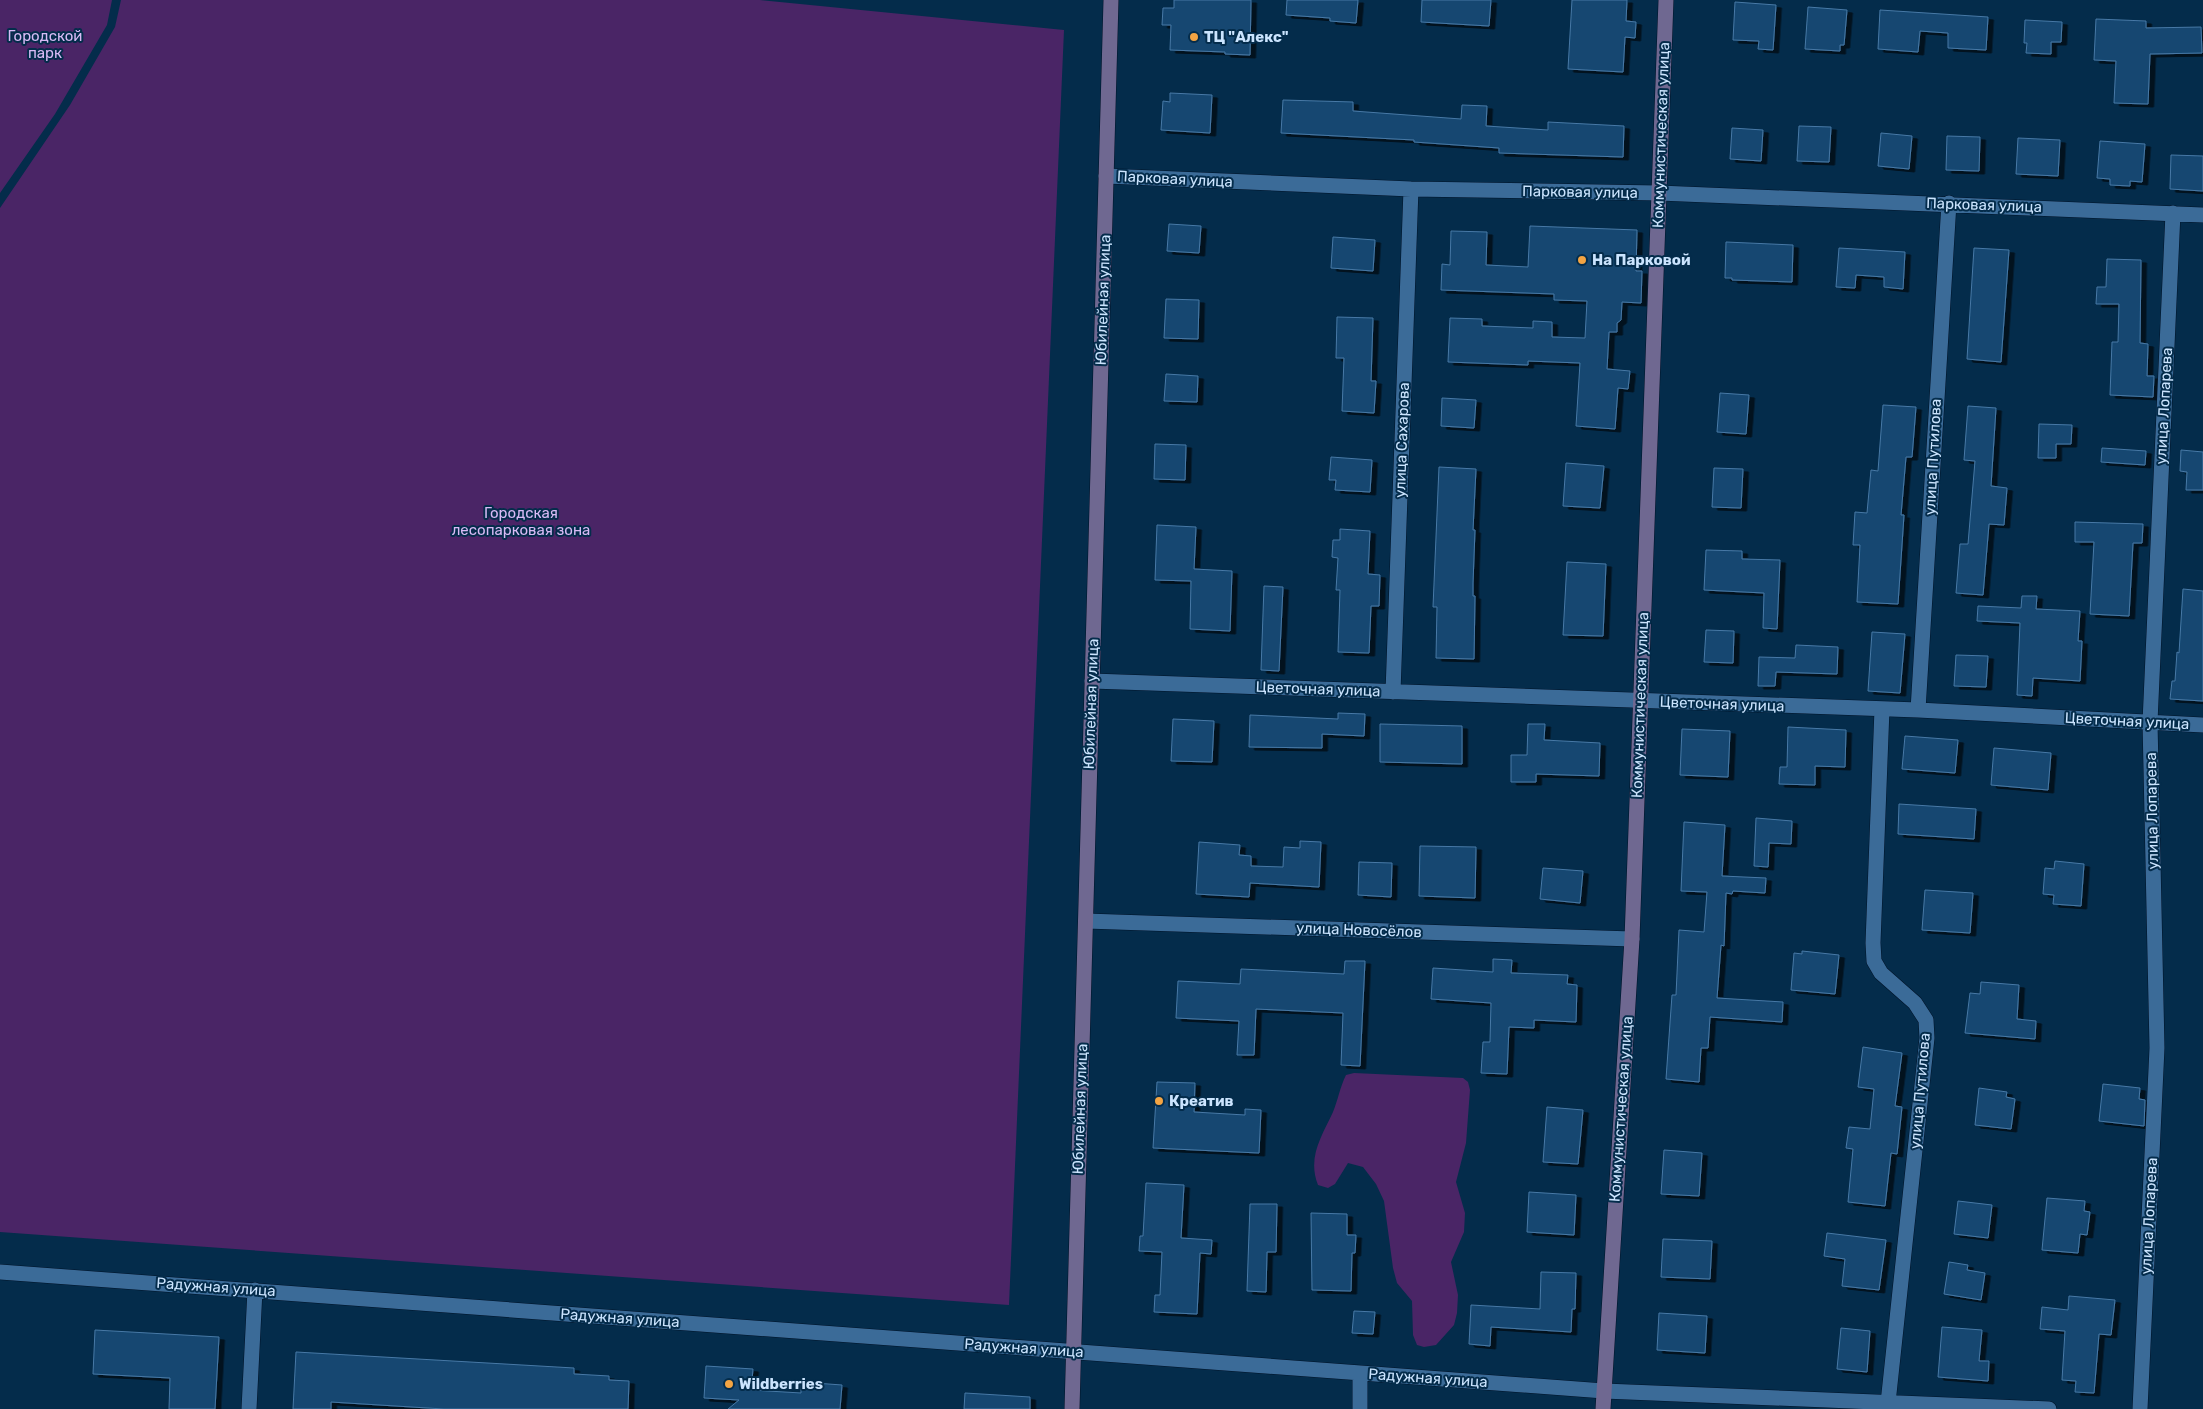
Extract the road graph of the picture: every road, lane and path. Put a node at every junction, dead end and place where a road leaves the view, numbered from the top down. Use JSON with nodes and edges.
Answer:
{"nodes":[{"id":1,"x":1110,"y":0,"type":"edge"},
{"id":2,"x":1666,"y":0,"type":"edge"},
{"id":3,"x":1106,"y":176,"type":"junction"},
{"id":4,"x":1411,"y":189,"type":"junction"},
{"id":5,"x":1659,"y":194,"type":"junction"},
{"id":6,"x":1949,"y":203,"type":"junction"},
{"id":7,"x":2173,"y":213,"type":"junction"},
{"id":8,"x":2203,"y":215,"type":"edge"},
{"id":9,"x":1092,"y":681,"type":"junction"},
{"id":10,"x":1393,"y":692,"type":"junction"},
{"id":11,"x":1640,"y":701,"type":"junction"},
{"id":12,"x":1882,"y":709,"type":"junction"},
{"id":13,"x":1918,"y":710,"type":"junction"},
{"id":14,"x":2150,"y":722,"type":"junction"},
{"id":15,"x":2203,"y":725,"type":"edge"},
{"id":16,"x":1086,"y":921,"type":"junction"},
{"id":17,"x":1632,"y":939,"type":"junction"},
{"id":18,"x":0,"y":1272,"type":"edge"},
{"id":19,"x":255,"y":1290,"type":"junction"},
{"id":20,"x":1073,"y":1351,"type":"junction"},
{"id":21,"x":1360,"y":1373,"type":"junction"},
{"id":22,"x":1604,"y":1391,"type":"junction"},
{"id":23,"x":1888,"y":1402,"type":"junction"},
{"id":24,"x":1855,"y":1405,"type":"edge"},
{"id":25,"x":249,"y":1409,"type":"edge"},
{"id":26,"x":1072,"y":1409,"type":"edge"},
{"id":27,"x":1360,"y":1409,"type":"edge"},
{"id":28,"x":1603,"y":1409,"type":"edge"},
{"id":29,"x":2049,"y":1409,"type":"edge"},
{"id":30,"x":2140,"y":1409,"type":"edge"}],
"edges":[{"from":1,"to":3,"type":"street","name":"Юбилейная улица"},
{"from":2,"to":5,"type":"street","name":"Коммунистическая улица"},
{"from":3,"to":4,"type":"street","name":"Парковая улица"},
{"from":3,"to":9,"type":"street","name":"Юбилейная улица"},
{"from":4,"to":5,"type":"street","name":"Парковая улица"},
{"from":4,"to":10,"type":"street","name":"улица Сахарова"},
{"from":5,"to":6,"type":"street","name":"Парковая улица"},
{"from":5,"to":11,"type":"street","name":"Коммунистическая улица"},
{"from":6,"to":7,"type":"street","name":"Парковая улица"},
{"from":6,"to":13,"type":"street","name":"улица Путилова"},
{"from":7,"to":8,"type":"street","name":"Парковая улица"},
{"from":7,"to":14,"type":"street","name":"улица Лопарева"},
{"from":9,"to":10,"type":"street","name":"Цветочная улица"},
{"from":9,"to":16,"type":"street","name":"Юбилейная улица"},
{"from":10,"to":11,"type":"street","name":"Цветочная улица"},
{"from":11,"to":12,"type":"street","name":"Цветочная улица"},
{"from":11,"to":17,"type":"street","name":"Коммунистическая улица"},
{"from":12,"to":13,"type":"street","name":"Цветочная улица"},
{"from":12,"to":23,"type":"street","name":"улица Путилова"},
{"from":13,"to":14,"type":"street","name":"Цветочная улица"},
{"from":14,"to":15,"type":"street","name":"Цветочная улица"},
{"from":14,"to":30,"type":"street","name":"улица Лопарева"},
{"from":16,"to":17,"type":"street","name":"улица Новосёлов"},
{"from":16,"to":20,"type":"street","name":"Юбилейная улица"},
{"from":17,"to":22,"type":"street","name":"Коммунистическая улица"},
{"from":18,"to":19,"type":"street","name":"Радужная улица"},
{"from":19,"to":20,"type":"street","name":"Радужная улица"},
{"from":19,"to":25,"type":"street"},
{"from":20,"to":21,"type":"street","name":"Радужная улица"},
{"from":20,"to":26,"type":"street","name":"Юбилейная улица"},
{"from":21,"to":22,"type":"street","name":"Радужная улица"},
{"from":21,"to":27,"type":"street"},
{"from":22,"to":24,"type":"street","name":"Радужная улица"},
{"from":22,"to":28,"type":"street","name":"Коммунистическая улица"},
{"from":23,"to":24,"type":"street","name":"Радужная улица"},
{"from":23,"to":29,"type":"street","name":"Радужная улица"}]}
